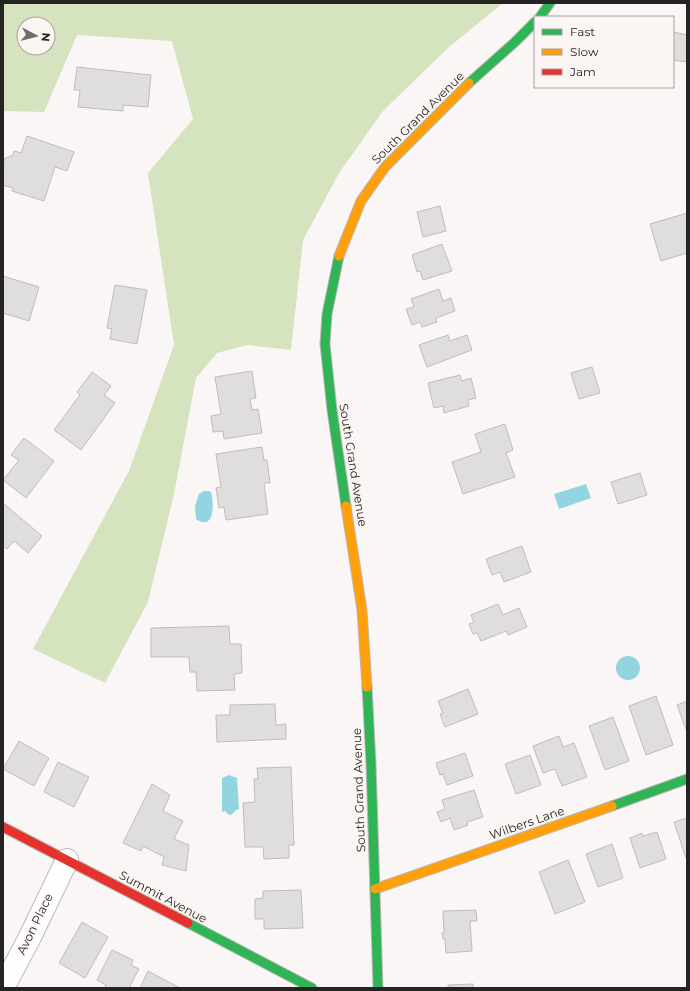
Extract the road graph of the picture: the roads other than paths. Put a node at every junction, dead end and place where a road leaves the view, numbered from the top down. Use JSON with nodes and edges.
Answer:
{"nodes":[{"id":1,"x":550,"y":3,"type":"edge"},
{"id":2,"x":541,"y":16,"type":"edge"},
{"id":3,"x":534,"y":23,"type":"edge"},
{"id":4,"x":687,"y":779,"type":"edge"},
{"id":5,"x":3,"y":827,"type":"edge"},
{"id":6,"x":67,"y":860,"type":"junction"},
{"id":7,"x":375,"y":888,"type":"junction"},
{"id":8,"x":3,"y":988,"type":"edge"},
{"id":9,"x":312,"y":988,"type":"edge"},
{"id":10,"x":378,"y":988,"type":"edge"}],
"edges":[{"from":1,"to":2,"type":"main road"},
{"from":3,"to":7,"type":"main road","name":"South Grand Avenue"},
{"from":4,"to":7,"type":"main road","name":"Wilbers Lane"},
{"from":5,"to":6,"type":"main road","name":"Summit Avenue"},
{"from":6,"to":8,"type":"street","name":"Avon Place"},
{"from":6,"to":9,"type":"main road","name":"Summit Avenue"},
{"from":7,"to":10,"type":"main road","name":"South Grand Avenue"}]}
